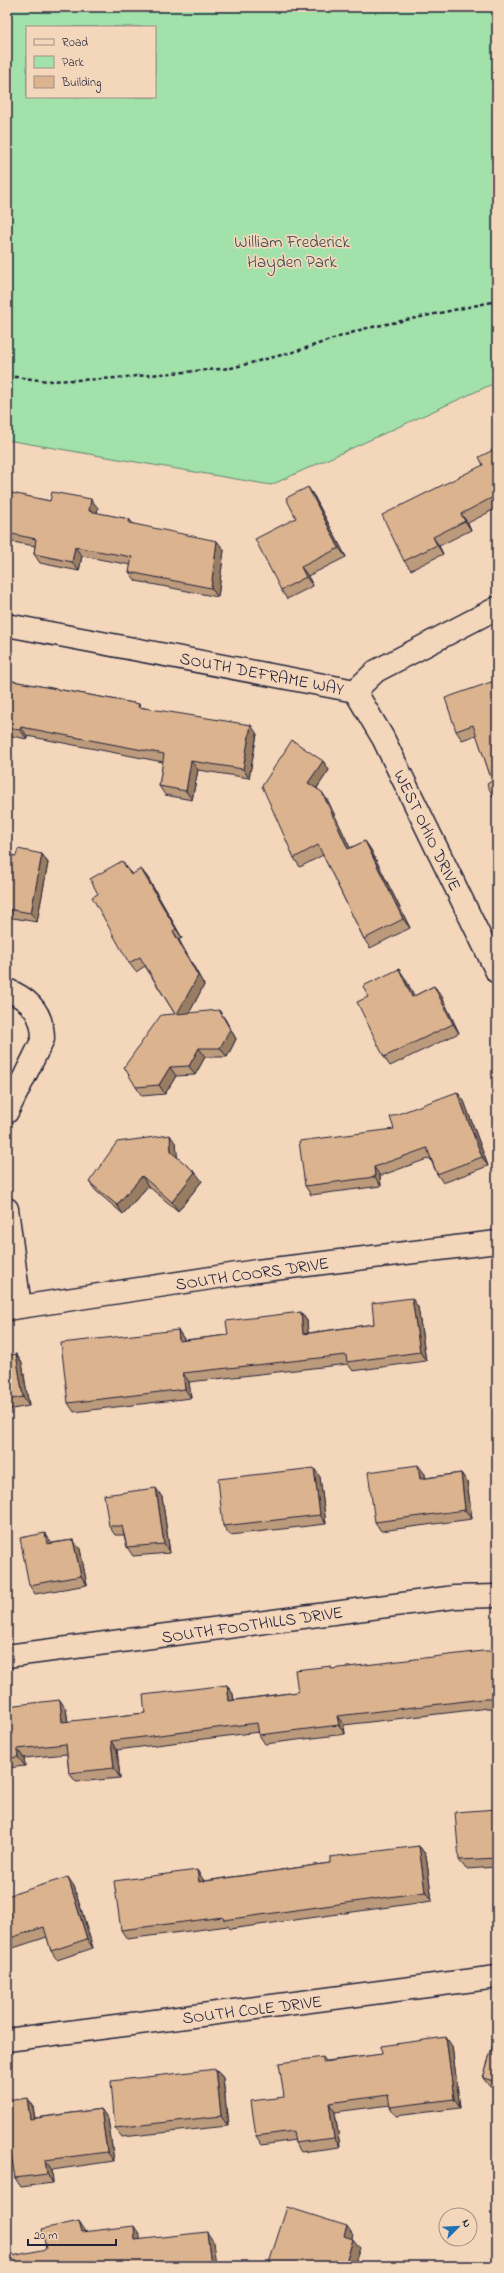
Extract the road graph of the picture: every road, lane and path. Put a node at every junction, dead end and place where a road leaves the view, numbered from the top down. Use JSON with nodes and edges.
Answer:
{"nodes":[{"id":1,"x":497,"y":301,"type":"edge"},
{"id":2,"x":7,"y":376,"type":"edge"},
{"id":3,"x":497,"y":608,"type":"edge"},
{"id":4,"x":7,"y":625,"type":"edge"},
{"id":5,"x":356,"y":691,"type":"junction"},
{"id":6,"x":497,"y":972,"type":"edge"},
{"id":7,"x":7,"y":990,"type":"edge"},
{"id":8,"x":7,"y":1112,"type":"edge"},
{"id":9,"x":7,"y":1209,"type":"edge"},
{"id":10,"x":497,"y":1242,"type":"edge"},
{"id":11,"x":14,"y":1308,"type":"edge"},
{"id":12,"x":497,"y":1596,"type":"edge"},
{"id":13,"x":7,"y":1656,"type":"edge"},
{"id":14,"x":497,"y":1976,"type":"edge"},
{"id":15,"x":7,"y":2040,"type":"edge"}],
"edges":[{"from":1,"to":2,"type":"path"},
{"from":3,"to":5,"type":"street","name":"SOUTH DEFRAME WAY"},
{"from":4,"to":5,"type":"street","name":"SOUTH DEFRAME WAY"},
{"from":5,"to":6,"type":"street","name":"WEST OHIO DRIVE"},
{"from":7,"to":8,"type":"street"},
{"from":9,"to":11,"type":"street"},
{"from":10,"to":11,"type":"street","name":"SOUTH COORS DRIVE"},
{"from":12,"to":13,"type":"street","name":"SOUTH FOOTHILLS DRIVE"},
{"from":14,"to":15,"type":"street","name":"SOUTH COLE DRIVE"}]}
